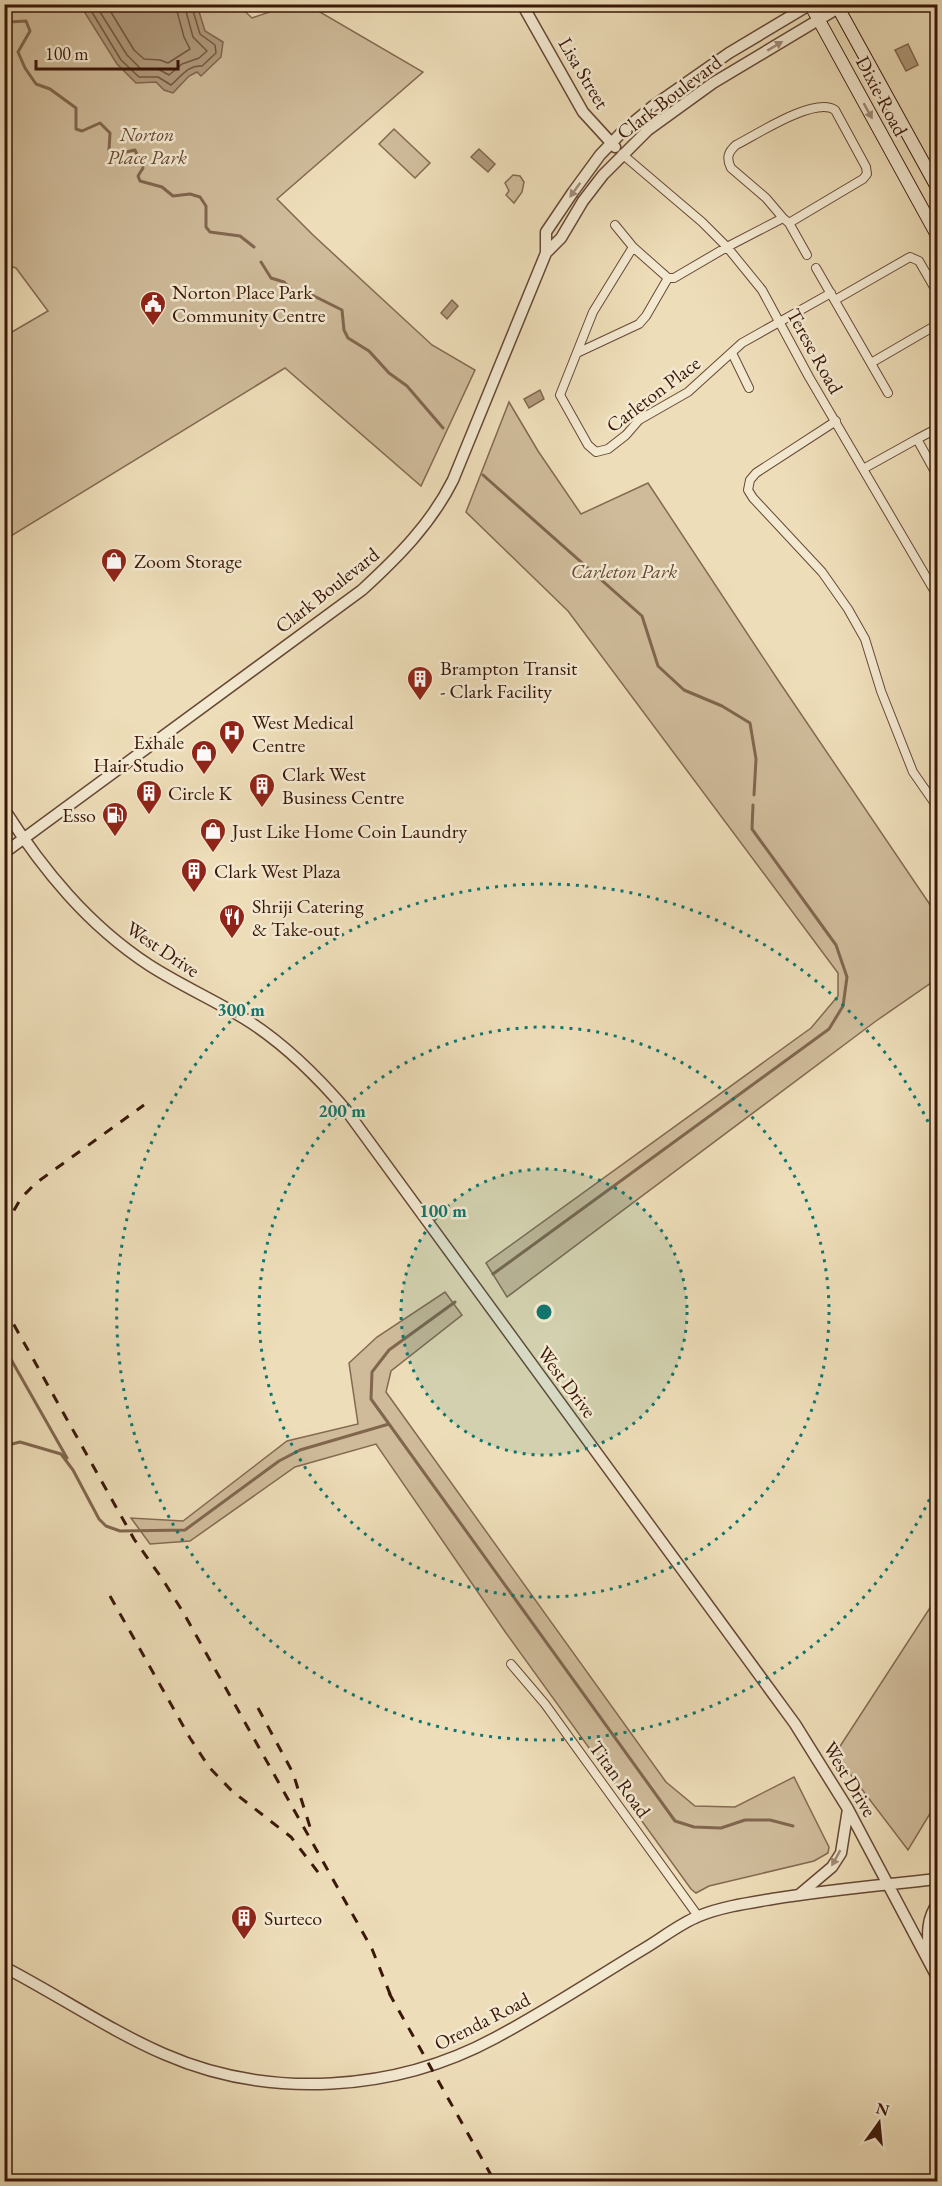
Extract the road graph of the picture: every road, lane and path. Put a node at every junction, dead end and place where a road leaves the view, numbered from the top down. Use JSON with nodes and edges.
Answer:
{"nodes":[{"id":1,"x":522,"y":4,"type":"edge"},
{"id":2,"x":810,"y":5,"type":"edge"},
{"id":3,"x":840,"y":6,"type":"edge"},
{"id":4,"x":818,"y":21,"type":"junction"},
{"id":5,"x":611,"y":144,"type":"junction"},
{"id":6,"x":622,"y":154,"type":"junction"},
{"id":7,"x":938,"y":189,"type":"edge"},
{"id":8,"x":786,"y":220,"type":"junction"},
{"id":9,"x":615,"y":225,"type":"dead end"},
{"id":10,"x":938,"y":237,"type":"edge"},
{"id":11,"x":633,"y":247,"type":"junction"},
{"id":12,"x":727,"y":247,"type":"junction"},
{"id":13,"x":546,"y":253,"type":"junction"},
{"id":14,"x":807,"y":255,"type":"dead end"},
{"id":15,"x":816,"y":268,"type":"dead end"},
{"id":16,"x":668,"y":278,"type":"junction"},
{"id":17,"x":938,"y":294,"type":"edge"},
{"id":18,"x":833,"y":297,"type":"junction"},
{"id":19,"x":780,"y":323,"type":"junction"},
{"id":20,"x":938,"y":324,"type":"edge"},
{"id":21,"x":577,"y":353,"type":"junction"},
{"id":22,"x":732,"y":353,"type":"junction"},
{"id":23,"x":871,"y":363,"type":"junction"},
{"id":24,"x":749,"y":388,"type":"dead end"},
{"id":25,"x":888,"y":393,"type":"dead end"},
{"id":26,"x":836,"y":421,"type":"junction"},
{"id":27,"x":938,"y":428,"type":"edge"},
{"id":28,"x":917,"y":439,"type":"junction"},
{"id":29,"x":862,"y":468,"type":"junction"},
{"id":30,"x":938,"y":477,"type":"edge"},
{"id":31,"x":938,"y":597,"type":"edge"},
{"id":32,"x":938,"y":808,"type":"edge"},
{"id":33,"x":4,"y":809,"type":"edge"},
{"id":34,"x":23,"y":839,"type":"junction"},
{"id":35,"x":4,"y":853,"type":"edge"},
{"id":36,"x":512,"y":1664,"type":"dead end"},
{"id":37,"x":848,"y":1809,"type":"junction"},
{"id":38,"x":938,"y":1879,"type":"edge"},
{"id":39,"x":888,"y":1884,"type":"junction"},
{"id":40,"x":800,"y":1894,"type":"junction"},
{"id":41,"x":938,"y":1903,"type":"edge"},
{"id":42,"x":698,"y":1916,"type":"junction"},
{"id":43,"x":929,"y":1962,"type":"junction"},
{"id":44,"x":4,"y":1967,"type":"edge"},
{"id":45,"x":938,"y":1979,"type":"edge"}],
"edges":[{"from":1,"to":5,"type":"street","name":"Lisa Street"},
{"from":2,"to":4,"type":"main road","name":"Dixie Road"},
{"from":2,"to":5,"type":"street","name":"Clark Boulevard"},
{"from":3,"to":4,"type":"street","name":"Clark Boulevard"},
{"from":3,"to":7,"type":"main road","name":"Dixie Road"},
{"from":6,"to":4,"type":"street","name":"Clark Boulevard","one_way":true},
{"from":4,"to":10,"type":"main road","name":"Dixie Road","one_way":true},
{"from":5,"to":6,"type":"street","name":"Lisa Street"},
{"from":5,"to":13,"type":"street","name":"Clark Boulevard","one_way":true},
{"from":6,"to":12,"type":"street","name":"Terese Road"},
{"from":6,"to":13,"type":"street","name":"Clark Boulevard"},
{"from":8,"to":8,"type":"street"},
{"from":8,"to":12,"type":"street"},
{"from":8,"to":14,"type":"street"},
{"from":9,"to":11,"type":"street"},
{"from":11,"to":16,"type":"street"},
{"from":11,"to":21,"type":"street","name":"Carleton Place"},
{"from":12,"to":16,"type":"street"},
{"from":12,"to":19,"type":"street","name":"Terese Road"},
{"from":13,"to":34,"type":"street","name":"Clark Boulevard"},
{"from":15,"to":18,"type":"street"},
{"from":16,"to":21,"type":"street"},
{"from":17,"to":18,"type":"street","name":"Carleton Place"},
{"from":18,"to":19,"type":"street","name":"Carleton Place"},
{"from":18,"to":23,"type":"street"},
{"from":19,"to":22,"type":"street","name":"Carleton Place"},
{"from":19,"to":26,"type":"street","name":"Terese Road"},
{"from":20,"to":23,"type":"street"},
{"from":21,"to":22,"type":"street","name":"Carleton Place"},
{"from":22,"to":24,"type":"street"},
{"from":23,"to":25,"type":"street"},
{"from":26,"to":29,"type":"street","name":"Terese Road"},
{"from":26,"to":32,"type":"street"},
{"from":27,"to":28,"type":"street"},
{"from":28,"to":29,"type":"street"},
{"from":28,"to":30,"type":"street"},
{"from":29,"to":31,"type":"street","name":"Terese Road"},
{"from":33,"to":34,"type":"street","name":"West Drive"},
{"from":34,"to":35,"type":"street","name":"Clark Boulevard"},
{"from":34,"to":37,"type":"street","name":"West Drive"},
{"from":36,"to":42,"type":"street","name":"Titan Road"},
{"from":37,"to":39,"type":"street","name":"West Drive"},
{"from":37,"to":40,"type":"street","one_way":true},
{"from":38,"to":39,"type":"street","name":"Orenda Road"},
{"from":39,"to":40,"type":"street","name":"Orenda Road"},
{"from":39,"to":43,"type":"street","name":"West Drive"},
{"from":40,"to":42,"type":"street","name":"Orenda Road"},
{"from":41,"to":43,"type":"street"},
{"from":42,"to":44,"type":"street","name":"Orenda Road"},
{"from":43,"to":45,"type":"street","name":"West Drive"}]}
